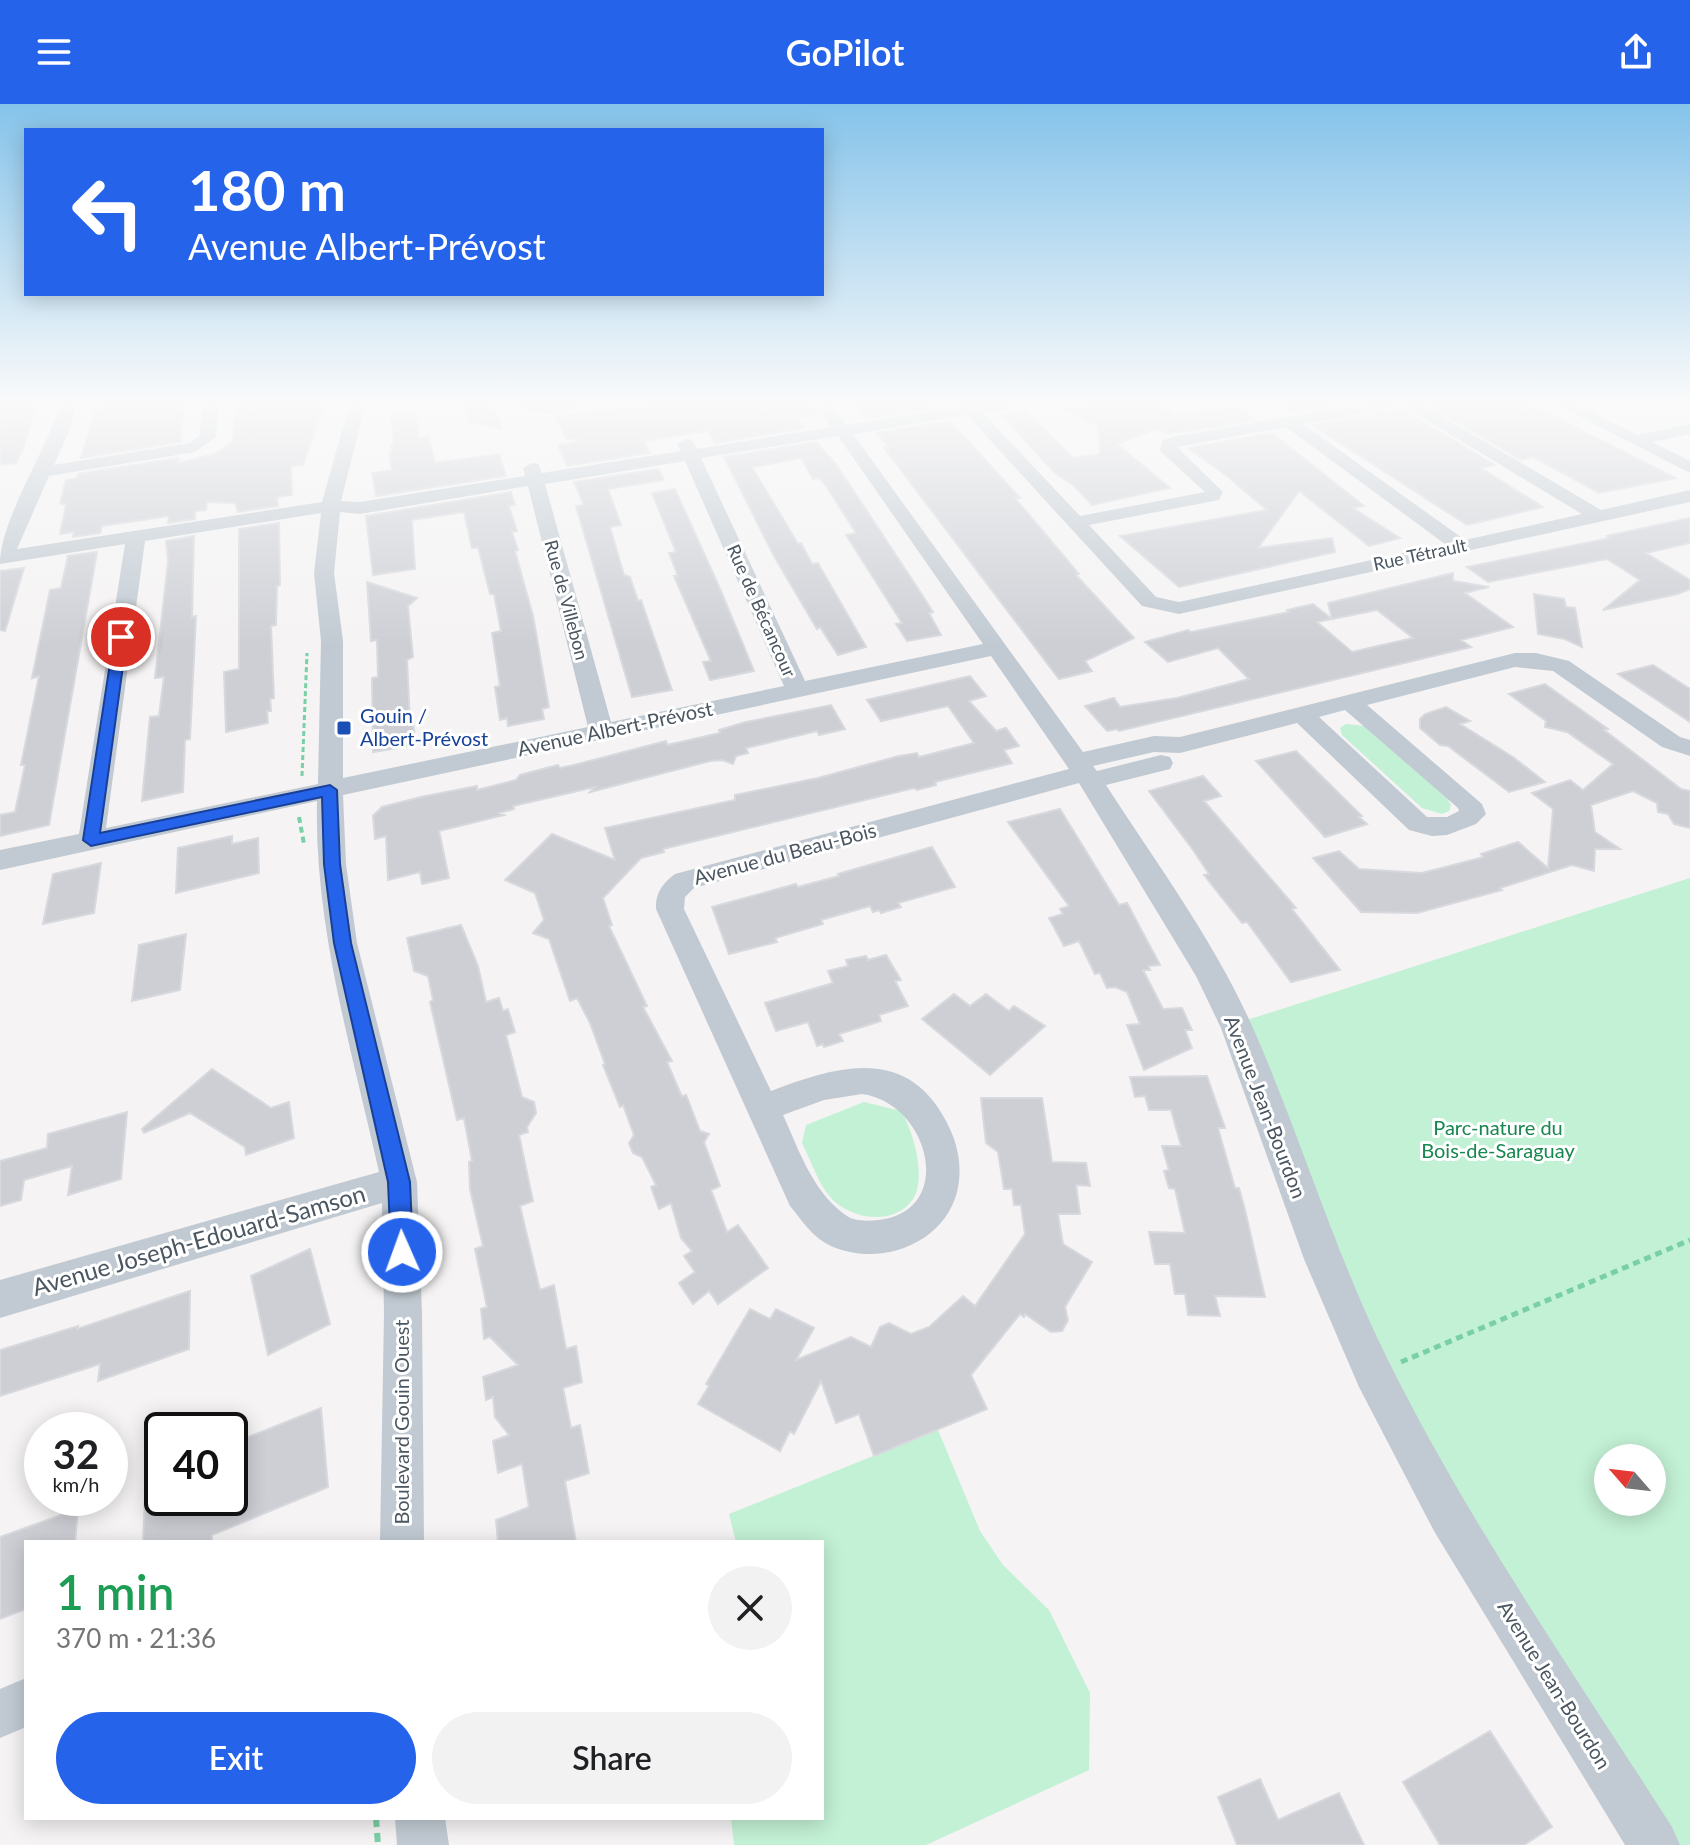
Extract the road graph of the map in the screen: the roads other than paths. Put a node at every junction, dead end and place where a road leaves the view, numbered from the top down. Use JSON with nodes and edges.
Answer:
{"nodes":[{"id":1,"x":37,"y":483,"type":"edge"},
{"id":2,"x":337,"y":483,"type":"edge"},
{"id":3,"x":486,"y":483,"type":"edge"},
{"id":4,"x":535,"y":483,"type":"edge"},
{"id":5,"x":703,"y":483,"type":"edge"},
{"id":6,"x":879,"y":483,"type":"edge"},
{"id":7,"x":1039,"y":483,"type":"edge"},
{"id":8,"x":1207,"y":483,"type":"edge"},
{"id":9,"x":1374,"y":483,"type":"edge"},
{"id":10,"x":1542,"y":483,"type":"edge"},
{"id":11,"x":1690,"y":496,"type":"edge"},
{"id":12,"x":331,"y":506,"type":"junction"},
{"id":13,"x":1598,"y":516,"type":"junction"},
{"id":14,"x":1076,"y":522,"type":"junction"},
{"id":15,"x":136,"y":536,"type":"junction"},
{"id":16,"x":1461,"y":546,"type":"junction"},
{"id":17,"x":1,"y":558,"type":"edge"},
{"id":18,"x":995,"y":648,"type":"junction"},
{"id":19,"x":797,"y":690,"type":"junction"},
{"id":20,"x":1349,"y":702,"type":"junction"},
{"id":21,"x":1302,"y":714,"type":"junction"},
{"id":22,"x":601,"y":731,"type":"junction"},
{"id":23,"x":1690,"y":748,"type":"edge"},
{"id":24,"x":1084,"y":772,"type":"junction"},
{"id":25,"x":330,"y":790,"type":"junction"},
{"id":26,"x":91,"y":840,"type":"junction"},
{"id":27,"x":0,"y":860,"type":"edge"},
{"id":28,"x":763,"y":1108,"type":"junction"},
{"id":29,"x":399,"y":1182,"type":"junction"},
{"id":30,"x":0,"y":1299,"type":"edge"},
{"id":31,"x":402,"y":1540,"type":"edge"},
{"id":32,"x":24,"y":1703,"type":"edge"},
{"id":33,"x":0,"y":1714,"type":"edge"},
{"id":34,"x":420,"y":1820,"type":"edge"},
{"id":35,"x":423,"y":1845,"type":"edge"},
{"id":36,"x":1654,"y":1845,"type":"edge"}],
"edges":[{"from":1,"to":17,"type":"street"},
{"from":2,"to":12,"type":"street","name":"Boulevard Gouin Ouest"},
{"from":3,"to":12,"type":"street"},
{"from":4,"to":22,"type":"street","name":"Rue de Villebon"},
{"from":5,"to":19,"type":"street","name":"Rue de Bécancour"},
{"from":6,"to":18,"type":"street","name":"Avenue Jean-Bourdon"},
{"from":7,"to":14,"type":"street"},
{"from":8,"to":14,"type":"street"},
{"from":9,"to":16,"type":"street"},
{"from":10,"to":13,"type":"street"},
{"from":11,"to":13,"type":"street","name":"Rue Tétrault"},
{"from":12,"to":15,"type":"street"},
{"from":12,"to":25,"type":"street","name":"Boulevard Gouin Ouest"},
{"from":13,"to":16,"type":"street","name":"Rue Tétrault"},
{"from":14,"to":16,"type":"street","name":"Rue Tétrault"},
{"from":15,"to":17,"type":"street"},
{"from":15,"to":26,"type":"street"},
{"from":18,"to":19,"type":"street","name":"Avenue Albert-Prévost"},
{"from":18,"to":24,"type":"street","name":"Avenue Jean-Bourdon"},
{"from":19,"to":22,"type":"street","name":"Avenue Albert-Prévost"},
{"from":20,"to":21,"type":"street","name":"Avenue du Beau-Bois"},
{"from":20,"to":21,"type":"street"},
{"from":20,"to":23,"type":"street","name":"Avenue du Beau-Bois"},
{"from":21,"to":24,"type":"street","name":"Avenue du Beau-Bois"},
{"from":22,"to":25,"type":"street","name":"Avenue Albert-Prévost"},
{"from":24,"to":28,"type":"street","name":"Avenue du Beau-Bois"},
{"from":24,"to":36,"type":"street","name":"Avenue Jean-Bourdon"},
{"from":25,"to":26,"type":"street","name":"Avenue Albert-Prévost"},
{"from":25,"to":29,"type":"street","name":"Boulevard Gouin Ouest"},
{"from":26,"to":27,"type":"street","name":"Avenue Albert-Prévost"},
{"from":28,"to":28,"type":"street","name":"Avenue du Beau-Bois"},
{"from":29,"to":30,"type":"street","name":"Avenue Joseph-Edouard-Samson"},
{"from":29,"to":31,"type":"street","name":"Boulevard Gouin Ouest"},
{"from":32,"to":33,"type":"street"},
{"from":34,"to":35,"type":"street"}]}
